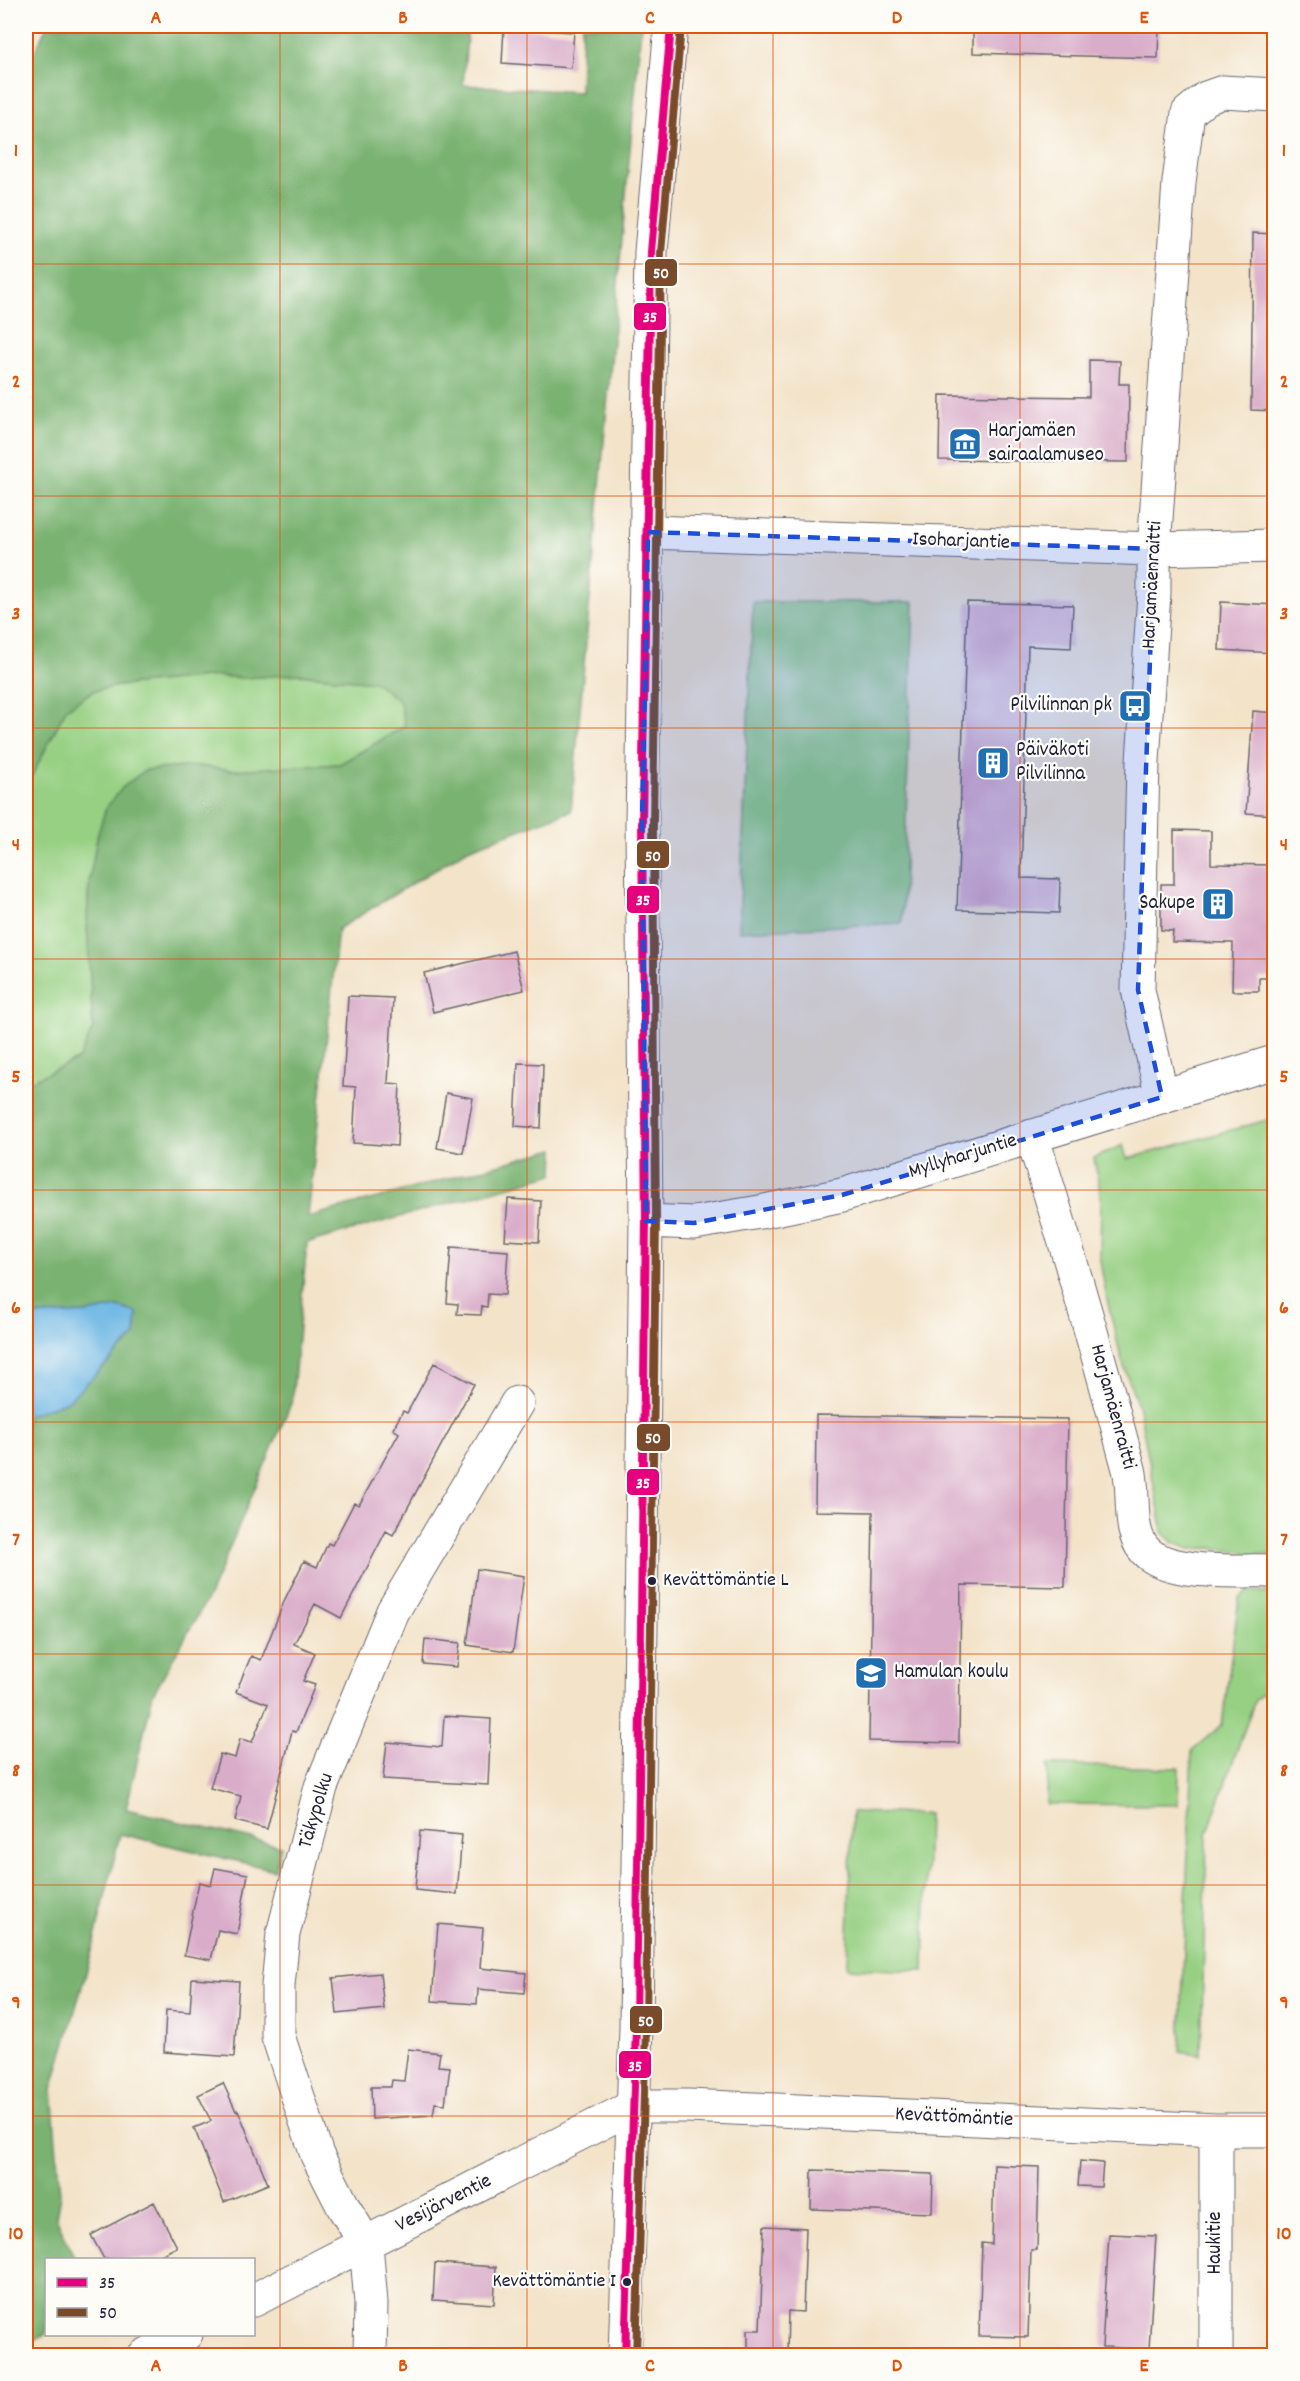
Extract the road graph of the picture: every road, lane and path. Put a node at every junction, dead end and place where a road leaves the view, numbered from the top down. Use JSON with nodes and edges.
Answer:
{"nodes":[{"id":1,"x":671,"y":26,"type":"edge"},
{"id":2,"x":1275,"y":95,"type":"edge"},
{"id":3,"x":648,"y":532,"type":"junction"},
{"id":4,"x":1275,"y":546,"type":"edge"},
{"id":5,"x":1154,"y":549,"type":"junction"},
{"id":6,"x":1275,"y":1062,"type":"edge"},
{"id":7,"x":1162,"y":1096,"type":"junction"},
{"id":8,"x":1032,"y":1136,"type":"junction"},
{"id":9,"x":646,"y":1221,"type":"junction"},
{"id":10,"x":517,"y":1403,"type":"dead end"},
{"id":11,"x":1275,"y":1571,"type":"edge"},
{"id":12,"x":634,"y":2106,"type":"junction"},
{"id":13,"x":1216,"y":2130,"type":"junction"},
{"id":14,"x":1275,"y":2130,"type":"edge"},
{"id":15,"x":366,"y":2244,"type":"junction"},
{"id":16,"x":255,"y":2300,"type":"edge"},
{"id":17,"x":182,"y":2336,"type":"edge"},
{"id":18,"x":144,"y":2355,"type":"edge"},
{"id":19,"x":370,"y":2355,"type":"edge"},
{"id":20,"x":625,"y":2355,"type":"edge"},
{"id":21,"x":1216,"y":2355,"type":"edge"}],
"edges":[{"from":1,"to":3,"type":"street"},
{"from":2,"to":5,"type":"street","name":"Harjamäenraitti"},
{"from":3,"to":5,"type":"street","name":"Isoharjantie"},
{"from":3,"to":9,"type":"street"},
{"from":4,"to":5,"type":"street","name":"Isoharjantie"},
{"from":5,"to":7,"type":"street","name":"Harjamäenraitti"},
{"from":6,"to":7,"type":"street","name":"Myllyharjuntie"},
{"from":7,"to":8,"type":"street","name":"Myllyharjuntie"},
{"from":8,"to":9,"type":"street","name":"Myllyharjuntie"},
{"from":8,"to":11,"type":"street","name":"Harjamäenraitti"},
{"from":9,"to":12,"type":"street"},
{"from":10,"to":15,"type":"street","name":"Täkypolku"},
{"from":12,"to":13,"type":"street","name":"Kevättömäntie"},
{"from":12,"to":15,"type":"street","name":"Vesijärventie"},
{"from":12,"to":20,"type":"street"},
{"from":13,"to":14,"type":"street","name":"Kevättömäntie"},
{"from":13,"to":21,"type":"street","name":"Haukitie"},
{"from":15,"to":16,"type":"street","name":"Vesijärventie"},
{"from":15,"to":19,"type":"street"},
{"from":17,"to":18,"type":"street"}]}
